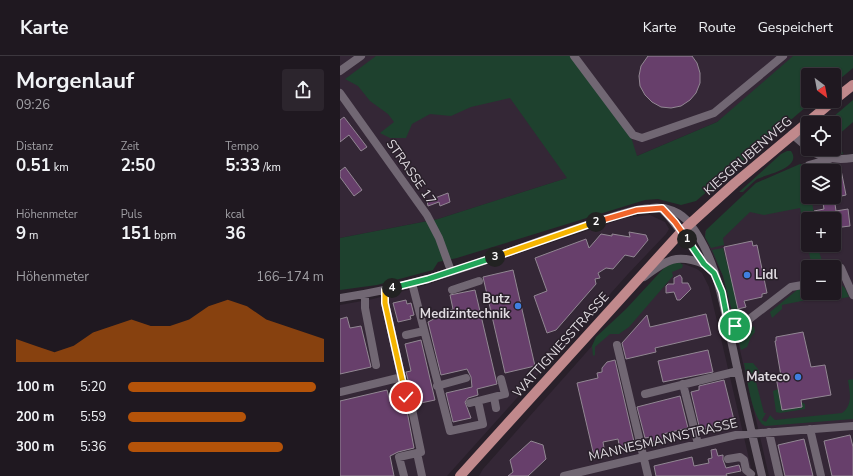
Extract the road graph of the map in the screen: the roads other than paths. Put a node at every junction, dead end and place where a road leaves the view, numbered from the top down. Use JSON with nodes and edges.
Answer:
{"nodes":[{"id":1,"x":361,"y":56,"type":"edge"},
{"id":2,"x":574,"y":56,"type":"edge"},
{"id":3,"x":783,"y":56,"type":"edge"},
{"id":4,"x":340,"y":71,"type":"edge"},
{"id":5,"x":853,"y":85,"type":"edge"},
{"id":6,"x":340,"y":93,"type":"edge"},
{"id":7,"x":841,"y":95,"type":"edge"},
{"id":8,"x":826,"y":108,"type":"edge"},
{"id":9,"x":818,"y":116,"type":"edge"},
{"id":10,"x":801,"y":130,"type":"edge"},
{"id":11,"x":792,"y":134,"type":"junction"},
{"id":12,"x":801,"y":142,"type":"edge"},
{"id":13,"x":826,"y":156,"type":"edge"},
{"id":14,"x":853,"y":158,"type":"edge"},
{"id":15,"x":830,"y":159,"type":"junction"},
{"id":16,"x":812,"y":164,"type":"edge"},
{"id":17,"x":662,"y":208,"type":"junction"},
{"id":18,"x":690,"y":224,"type":"junction"},
{"id":19,"x":682,"y":231,"type":"junction"},
{"id":20,"x":704,"y":264,"type":"junction"},
{"id":21,"x":841,"y":268,"type":"dead end"},
{"id":22,"x":451,"y":271,"type":"junction"},
{"id":23,"x":714,"y":273,"type":"junction"},
{"id":24,"x":479,"y":282,"type":"dead end"},
{"id":25,"x":412,"y":283,"type":"junction"},
{"id":26,"x":801,"y":285,"type":"edge"},
{"id":27,"x":631,"y":287,"type":"junction"},
{"id":28,"x":385,"y":290,"type":"junction"},
{"id":29,"x":452,"y":290,"type":"dead end"},
{"id":30,"x":365,"y":295,"type":"junction"},
{"id":31,"x":853,"y":295,"type":"edge"},
{"id":32,"x":340,"y":298,"type":"edge"},
{"id":33,"x":729,"y":328,"type":"junction"},
{"id":34,"x":424,"y":331,"type":"junction"},
{"id":35,"x":406,"y":335,"type":"dead end"},
{"id":36,"x":617,"y":345,"type":"dead end"},
{"id":37,"x":376,"y":365,"type":"dead end"},
{"id":38,"x":738,"y":371,"type":"junction"},
{"id":39,"x":402,"y":377,"type":"junction"},
{"id":40,"x":466,"y":378,"type":"dead end"},
{"id":41,"x":501,"y":379,"type":"dead end"},
{"id":42,"x":683,"y":384,"type":"junction"},
{"id":43,"x":437,"y":386,"type":"junction"},
{"id":44,"x":340,"y":392,"type":"edge"},
{"id":45,"x":645,"y":394,"type":"dead end"},
{"id":46,"x":494,"y":397,"type":"junction"},
{"id":47,"x":496,"y":408,"type":"dead end"},
{"id":48,"x":853,"y":428,"type":"edge"},
{"id":49,"x":810,"y":429,"type":"junction"},
{"id":50,"x":769,"y":432,"type":"junction"},
{"id":51,"x":752,"y":433,"type":"junction"},
{"id":52,"x":698,"y":444,"type":"junction"},
{"id":53,"x":416,"y":453,"type":"junction"},
{"id":54,"x":643,"y":457,"type":"junction"},
{"id":55,"x":728,"y":459,"type":"dead end"},
{"id":56,"x":597,"y":467,"type":"junction"},
{"id":57,"x":580,"y":474,"type":"edge"},
{"id":58,"x":761,"y":474,"type":"edge"},
{"id":59,"x":749,"y":475,"type":"edge"},
{"id":60,"x":404,"y":476,"type":"edge"},
{"id":61,"x":422,"y":476,"type":"edge"},
{"id":62,"x":460,"y":476,"type":"edge"},
{"id":63,"x":564,"y":476,"type":"edge"},
{"id":64,"x":600,"y":476,"type":"edge"},
{"id":65,"x":648,"y":476,"type":"edge"},
{"id":66,"x":780,"y":476,"type":"edge"},
{"id":67,"x":822,"y":476,"type":"edge"}],
"edges":[{"from":1,"to":4,"type":"street"},
{"from":2,"to":3,"type":"street"},
{"from":5,"to":7,"type":"main road","name":"KIESGRUBENWEG"},
{"from":6,"to":22,"type":"street","name":"STRASSE 17"},
{"from":8,"to":9,"type":"main road","name":"KIESGRUBENWEG"},
{"from":10,"to":11,"type":"main road","name":"KIESGRUBENWEG"},
{"from":11,"to":12,"type":"street"},
{"from":11,"to":18,"type":"main road","name":"KIESGRUBENWEG"},
{"from":13,"to":15,"type":"street"},
{"from":14,"to":15,"type":"street"},
{"from":15,"to":16,"type":"street"},
{"from":17,"to":18,"type":"street"},
{"from":17,"to":19,"type":"street"},
{"from":17,"to":22,"type":"street"},
{"from":18,"to":19,"type":"main road","name":"KIESGRUBENWEG"},
{"from":18,"to":23,"type":"street"},
{"from":19,"to":20,"type":"street"},
{"from":19,"to":27,"type":"main road","name":"WATTIGNIESSTRASSE"},
{"from":20,"to":23,"type":"street"},
{"from":20,"to":27,"type":"street"},
{"from":21,"to":31,"type":"street"},
{"from":22,"to":25,"type":"street"},
{"from":23,"to":33,"type":"street"},
{"from":24,"to":29,"type":"street"},
{"from":25,"to":28,"type":"street"},
{"from":25,"to":34,"type":"street"},
{"from":26,"to":33,"type":"street"},
{"from":27,"to":62,"type":"main road","name":"WATTIGNIESSTRASSE"},
{"from":28,"to":30,"type":"street"},
{"from":28,"to":39,"type":"street"},
{"from":30,"to":32,"type":"street"},
{"from":30,"to":37,"type":"street"},
{"from":33,"to":38,"type":"street"},
{"from":34,"to":35,"type":"street"},
{"from":34,"to":43,"type":"street"},
{"from":36,"to":54,"type":"street"},
{"from":38,"to":42,"type":"street"},
{"from":38,"to":51,"type":"street"},
{"from":39,"to":44,"type":"street"},
{"from":39,"to":53,"type":"street"},
{"from":40,"to":43,"type":"street"},
{"from":41,"to":46,"type":"street"},
{"from":42,"to":45,"type":"street"},
{"from":42,"to":52,"type":"street"},
{"from":43,"to":46,"type":"street"},
{"from":46,"to":47,"type":"street"},
{"from":48,"to":49,"type":"street","name":"MANNESMANNSTRASSE"},
{"from":49,"to":50,"type":"street","name":"MANNESMANNSTRASSE"},
{"from":49,"to":67,"type":"street"},
{"from":50,"to":51,"type":"street","name":"MANNESMANNSTRASSE"},
{"from":50,"to":66,"type":"street"},
{"from":51,"to":52,"type":"street","name":"MANNESMANNSTRASSE"},
{"from":51,"to":58,"type":"street"},
{"from":52,"to":54,"type":"street","name":"MANNESMANNSTRASSE"},
{"from":53,"to":60,"type":"street"},
{"from":53,"to":61,"type":"street"},
{"from":54,"to":56,"type":"street","name":"MANNESMANNSTRASSE"},
{"from":54,"to":65,"type":"street"},
{"from":55,"to":59,"type":"street"},
{"from":56,"to":57,"type":"street","name":"MANNESMANNSTRASSE"},
{"from":56,"to":64,"type":"street"},
{"from":57,"to":63,"type":"street","name":"MANNESMANNSTRASSE"},
{"from":58,"to":59,"type":"street"}]}
